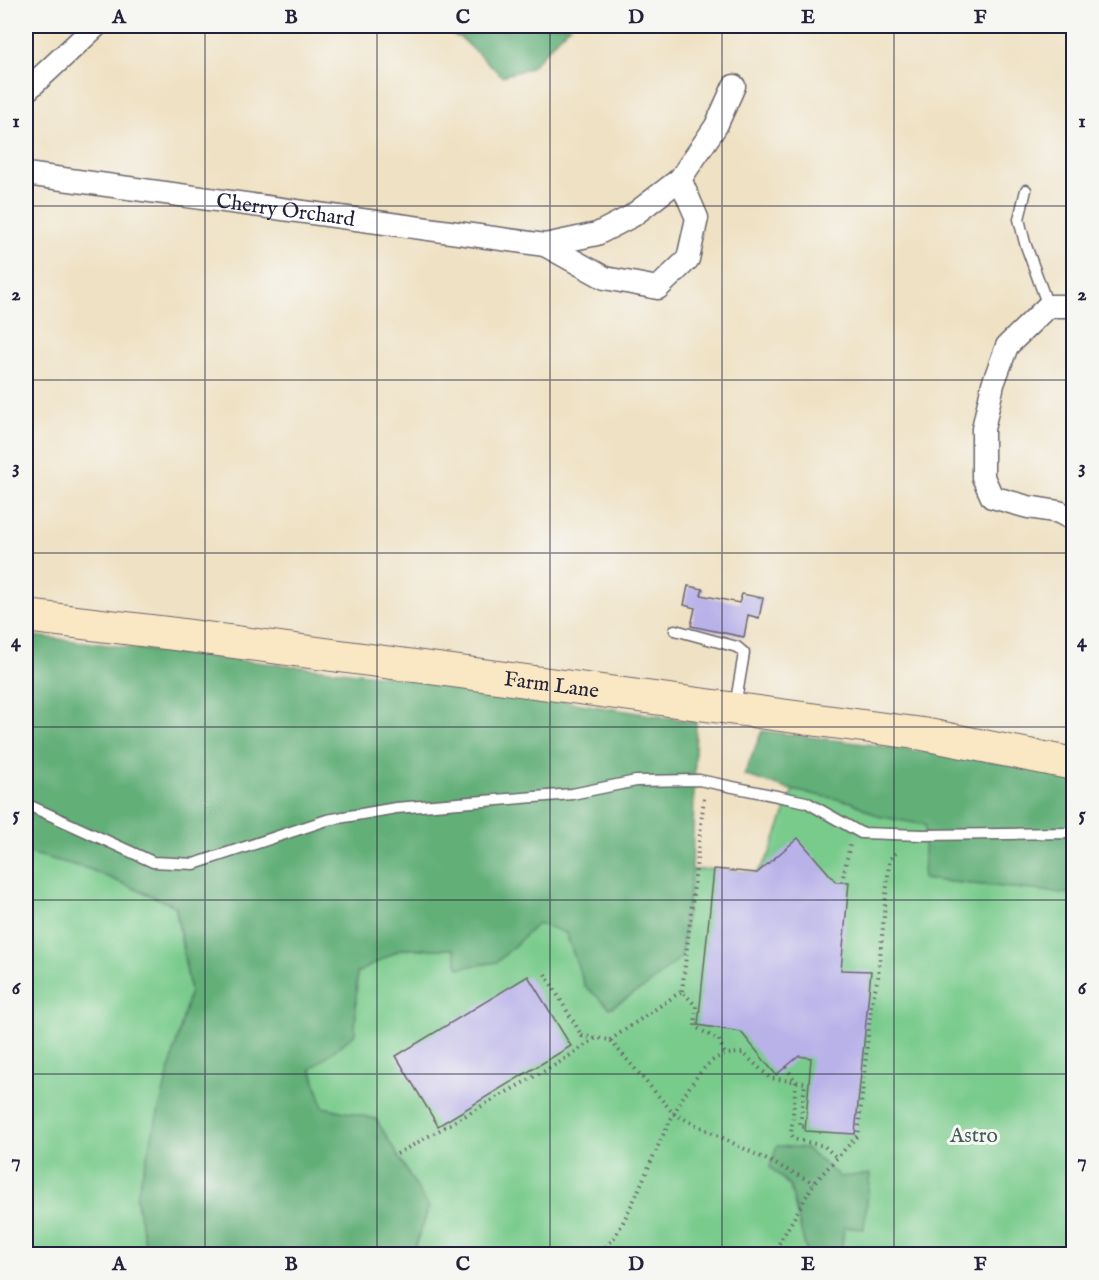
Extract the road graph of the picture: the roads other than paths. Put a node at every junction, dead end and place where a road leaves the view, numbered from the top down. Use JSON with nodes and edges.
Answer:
{"nodes":[{"id":1,"x":96,"y":26,"type":"edge"},
{"id":2,"x":734,"y":86,"type":"dead end"},
{"id":3,"x":26,"y":91,"type":"edge"},
{"id":4,"x":26,"y":174,"type":"edge"},
{"id":5,"x":680,"y":179,"type":"junction"},
{"id":6,"x":1026,"y":190,"type":"dead end"},
{"id":7,"x":545,"y":244,"type":"junction"},
{"id":8,"x":1048,"y":306,"type":"junction"},
{"id":9,"x":1074,"y":306,"type":"edge"},
{"id":10,"x":1074,"y":520,"type":"edge"},
{"id":11,"x":26,"y":616,"type":"edge"},
{"id":12,"x":675,"y":630,"type":"dead end"},
{"id":13,"x":735,"y":709,"type":"junction"},
{"id":14,"x":1074,"y":764,"type":"edge"},
{"id":15,"x":26,"y":804,"type":"edge"},
{"id":16,"x":1074,"y":832,"type":"edge"}],
"edges":[{"from":1,"to":3,"type":"street"},
{"from":2,"to":5,"type":"street","name":"Cherry Orchard"},
{"from":4,"to":7,"type":"street","name":"Cherry Orchard"},
{"from":5,"to":7,"type":"street","name":"Cherry Orchard"},
{"from":5,"to":7,"type":"street","name":"Cherry Orchard"},
{"from":6,"to":8,"type":"lane"},
{"from":8,"to":9,"type":"street"},
{"from":8,"to":10,"type":"street"},
{"from":11,"to":13,"type":"street","name":"Farm Lane"},
{"from":12,"to":13,"type":"lane"},
{"from":13,"to":14,"type":"street","name":"Farm Lane"},
{"from":15,"to":16,"type":"lane"}]}
